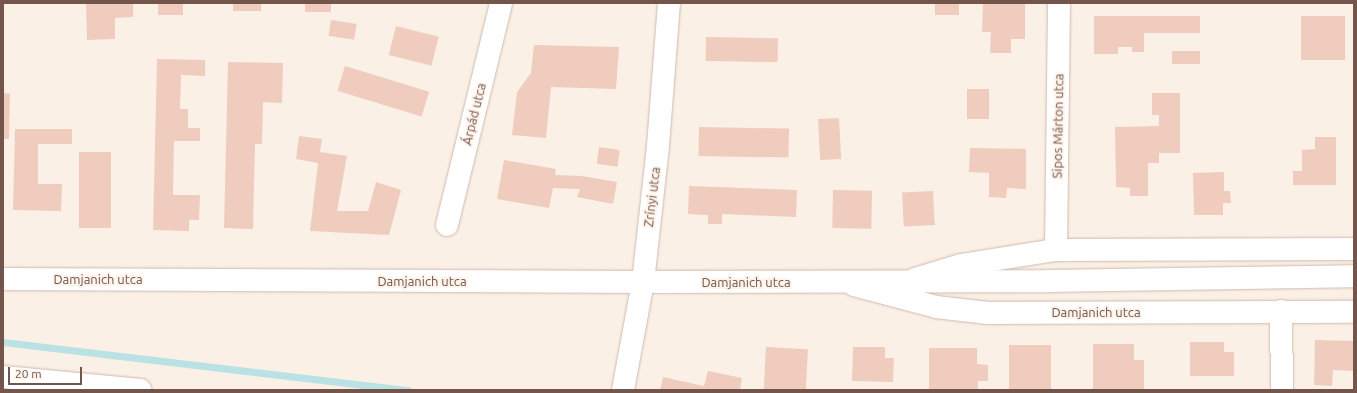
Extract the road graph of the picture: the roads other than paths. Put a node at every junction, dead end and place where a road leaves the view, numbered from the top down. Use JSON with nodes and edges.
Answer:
{"nodes":[{"id":1,"x":501,"y":3,"type":"edge"},
{"id":2,"x":669,"y":3,"type":"edge"},
{"id":3,"x":1059,"y":3,"type":"edge"},
{"id":4,"x":447,"y":225,"type":"dead end"},
{"id":5,"x":1354,"y":249,"type":"edge"},
{"id":6,"x":1056,"y":250,"type":"junction"},
{"id":7,"x":1354,"y":276,"type":"edge"},
{"id":8,"x":3,"y":279,"type":"edge"},
{"id":9,"x":841,"y":281,"type":"junction"},
{"id":10,"x":909,"y":281,"type":"junction"},
{"id":11,"x":643,"y":282,"type":"junction"},
{"id":12,"x":1281,"y":311,"type":"junction"},
{"id":13,"x":1354,"y":312,"type":"edge"},
{"id":14,"x":3,"y":377,"type":"edge"},
{"id":15,"x":140,"y":390,"type":"edge"},
{"id":16,"x":623,"y":390,"type":"edge"},
{"id":17,"x":1282,"y":390,"type":"edge"}],
"edges":[{"from":1,"to":4,"type":"street","name":"Árpád utca"},
{"from":2,"to":11,"type":"street","name":"Zrínyi utca"},
{"from":3,"to":6,"type":"street","name":"Sipos Márton utca"},
{"from":5,"to":6,"type":"street","name":"Damjanich utca"},
{"from":6,"to":10,"type":"street","name":"Damjanich utca"},
{"from":7,"to":10,"type":"street","name":"Damjanich utca"},
{"from":8,"to":11,"type":"street","name":"Damjanich utca"},
{"from":9,"to":10,"type":"street","name":"Damjanich utca"},
{"from":9,"to":11,"type":"street","name":"Damjanich utca"},
{"from":9,"to":12,"type":"street","name":"Damjanich utca"},
{"from":11,"to":16,"type":"street","name":"Zrínyi utca"},
{"from":12,"to":13,"type":"street","name":"Damjanich utca"},
{"from":12,"to":17,"type":"street"},
{"from":14,"to":15,"type":"street"}]}
